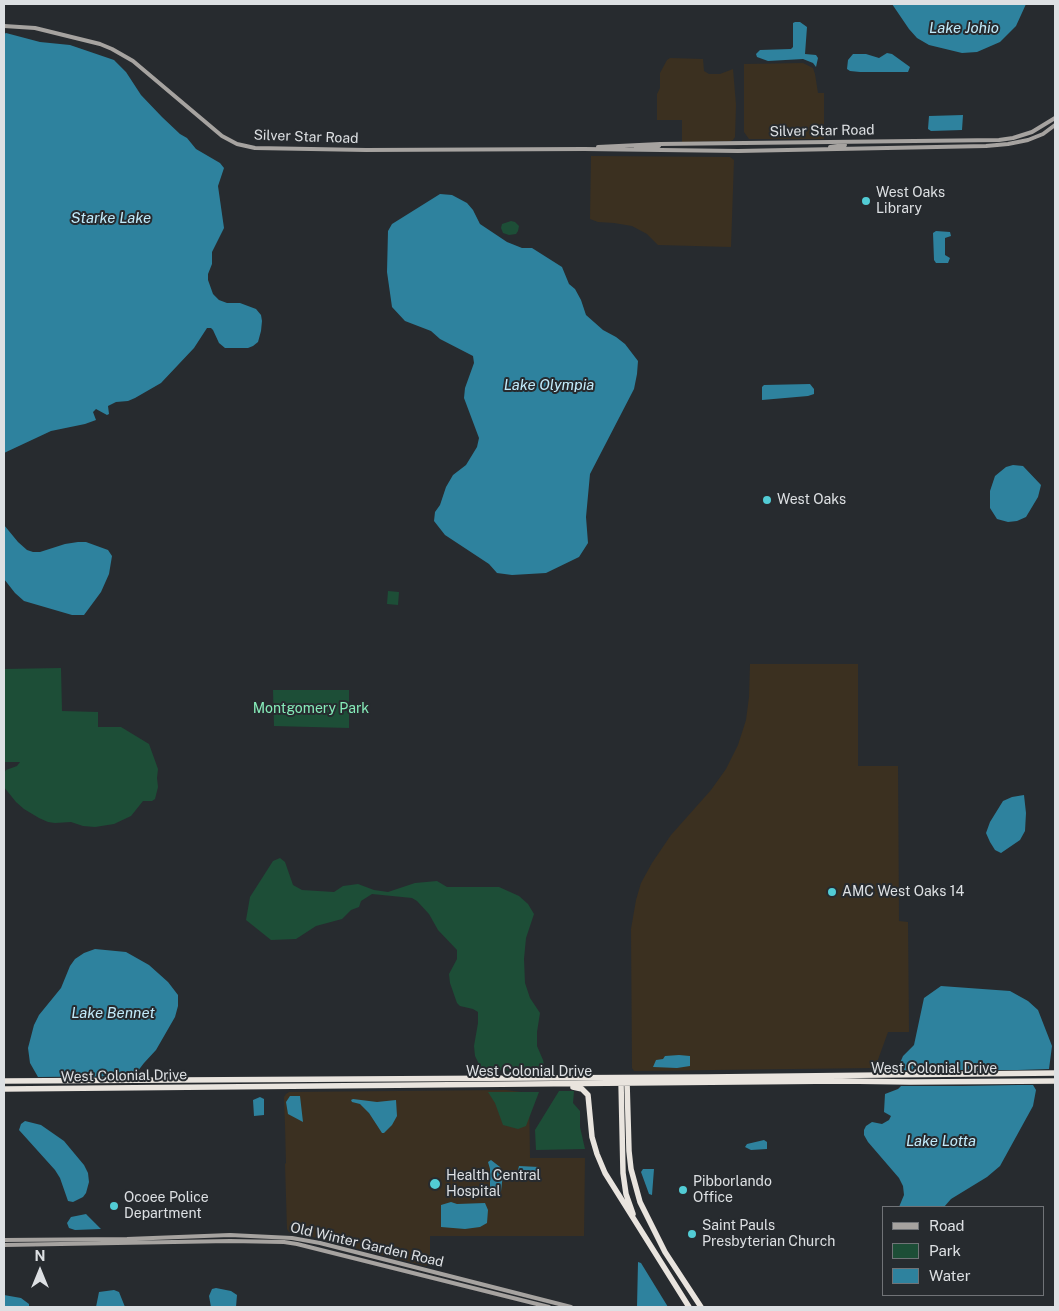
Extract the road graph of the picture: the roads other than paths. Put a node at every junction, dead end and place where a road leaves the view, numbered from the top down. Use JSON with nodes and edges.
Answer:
{"nodes":[{"id":1,"x":4,"y":26,"type":"edge"},
{"id":2,"x":1055,"y":118,"type":"edge"},
{"id":3,"x":1055,"y":126,"type":"edge"},
{"id":4,"x":876,"y":142,"type":"junction"},
{"id":5,"x":972,"y":143,"type":"junction"},
{"id":6,"x":660,"y":144,"type":"junction"},
{"id":7,"x":693,"y":144,"type":"junction"},
{"id":8,"x":828,"y":148,"type":"junction"},
{"id":9,"x":584,"y":149,"type":"junction"},
{"id":10,"x":624,"y":150,"type":"junction"},
{"id":11,"x":661,"y":151,"type":"junction"},
{"id":12,"x":1052,"y":1073,"type":"edge"},
{"id":13,"x":148,"y":1080,"type":"junction"},
{"id":14,"x":708,"y":1080,"type":"junction"},
{"id":15,"x":4,"y":1081,"type":"edge"},
{"id":16,"x":624,"y":1081,"type":"junction"},
{"id":17,"x":1052,"y":1081,"type":"edge"},
{"id":18,"x":554,"y":1084,"type":"junction"},
{"id":19,"x":139,"y":1088,"type":"junction"},
{"id":20,"x":4,"y":1089,"type":"edge"},
{"id":21,"x":639,"y":1227,"type":"junction"},
{"id":22,"x":177,"y":1236,"type":"junction"},
{"id":23,"x":4,"y":1240,"type":"edge"},
{"id":24,"x":60,"y":1242,"type":"junction"},
{"id":25,"x":177,"y":1243,"type":"junction"},
{"id":26,"x":4,"y":1245,"type":"edge"},
{"id":27,"x":549,"y":1307,"type":"edge"},
{"id":28,"x":571,"y":1307,"type":"edge"},
{"id":29,"x":689,"y":1307,"type":"edge"},
{"id":30,"x":701,"y":1307,"type":"edge"}],
"edges":[{"from":1,"to":9,"type":"main road","name":"Silver Star Road"},
{"from":2,"to":5,"type":"main road","name":"Silver Star Road"},
{"from":3,"to":5,"type":"main road","name":"Silver Star Road"},
{"from":4,"to":5,"type":"main road","name":"Silver Star Road"},
{"from":4,"to":7,"type":"main road","name":"Silver Star Road"},
{"from":4,"to":8,"type":"main road"},
{"from":5,"to":8,"type":"main road","name":"Silver Star Road"},
{"from":6,"to":7,"type":"main road","name":"Silver Star Road"},
{"from":6,"to":9,"type":"main road","name":"Silver Star Road"},
{"from":6,"to":10,"type":"main road"},
{"from":7,"to":11,"type":"main road"},
{"from":8,"to":11,"type":"main road","name":"Silver Star Road"},
{"from":9,"to":10,"type":"main road","name":"Silver Star Road"},
{"from":10,"to":11,"type":"main road","name":"Silver Star Road"},
{"from":12,"to":14,"type":"highway","name":"West Colonial Drive"},
{"from":12,"to":17,"type":"highway"},
{"from":13,"to":15,"type":"highway","name":"West Colonial Drive"},
{"from":13,"to":16,"type":"highway","name":"West Colonial Drive"},
{"from":13,"to":19,"type":"highway"},
{"from":14,"to":16,"type":"highway","name":"West Colonial Drive"},
{"from":14,"to":16,"type":"highway","name":"West Colonial Drive"},
{"from":14,"to":17,"type":"highway","name":"West Colonial Drive"},
{"from":16,"to":18,"type":"highway","name":"West Colonial Drive"},
{"from":16,"to":21,"type":"highway"},
{"from":16,"to":30,"type":"highway"},
{"from":18,"to":19,"type":"highway","name":"West Colonial Drive"},
{"from":18,"to":21,"type":"highway"},
{"from":19,"to":20,"type":"highway","name":"West Colonial Drive"},
{"from":21,"to":29,"type":"highway"},
{"from":22,"to":24,"type":"main road","name":"Old Winter Garden Road"},
{"from":22,"to":25,"type":"main road"},
{"from":22,"to":28,"type":"main road","name":"Old Winter Garden Road"},
{"from":23,"to":24,"type":"main road","name":"Old Winter Garden Road"},
{"from":24,"to":25,"type":"main road","name":"Old Winter Garden Road"},
{"from":24,"to":26,"type":"main road","name":"Old Winter Garden Road"},
{"from":25,"to":27,"type":"main road","name":"Old Winter Garden Road"}]}
